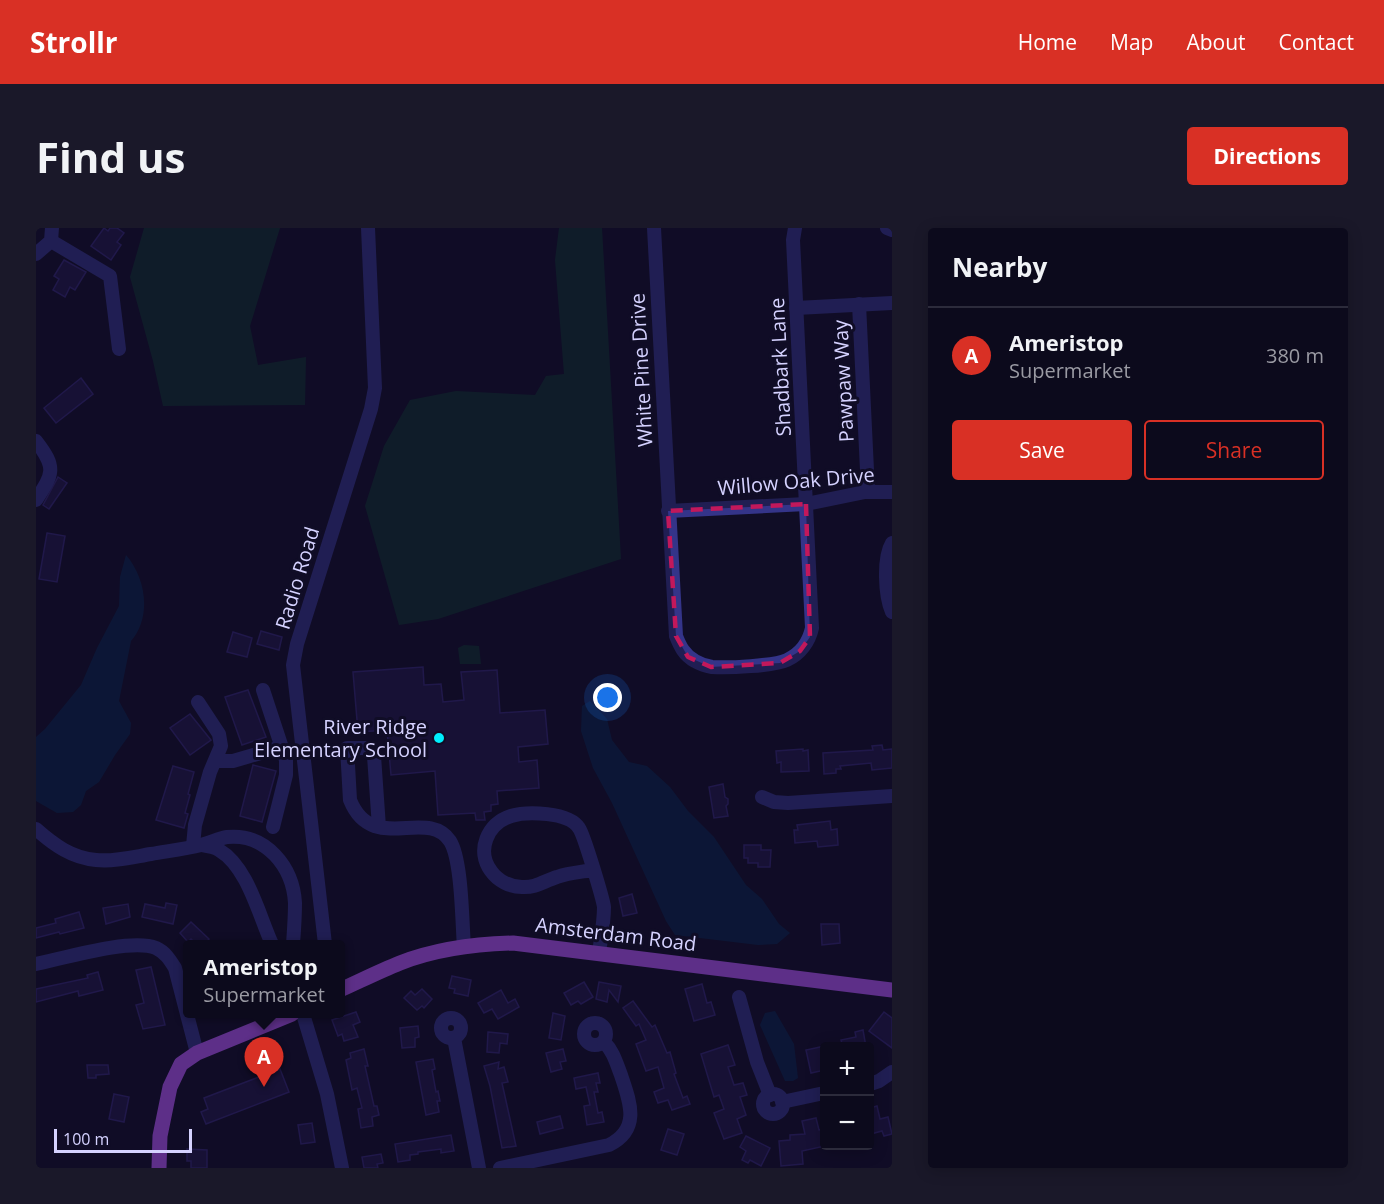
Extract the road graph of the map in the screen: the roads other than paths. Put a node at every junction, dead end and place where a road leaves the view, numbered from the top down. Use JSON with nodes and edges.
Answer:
{"nodes":[{"id":1,"x":368,"y":228,"type":"edge"},
{"id":2,"x":654,"y":228,"type":"edge"},
{"id":3,"x":795,"y":228,"type":"edge"},
{"id":4,"x":887,"y":228,"type":"edge"},
{"id":5,"x":892,"y":230,"type":"edge"},
{"id":6,"x":52,"y":234,"type":"edge"},
{"id":7,"x":36,"y":254,"type":"edge"},
{"id":8,"x":892,"y":303,"type":"edge"},
{"id":9,"x":859,"y":304,"type":"junction"},
{"id":10,"x":796,"y":308,"type":"junction"},
{"id":11,"x":119,"y":349,"type":"dead end"},
{"id":12,"x":36,"y":441,"type":"edge"},
{"id":13,"x":868,"y":492,"type":"junction"},
{"id":14,"x":892,"y":492,"type":"edge"},
{"id":15,"x":36,"y":500,"type":"edge"},
{"id":16,"x":806,"y":504,"type":"junction"},
{"id":17,"x":668,"y":511,"type":"junction"},
{"id":18,"x":892,"y":543,"type":"edge"},
{"id":19,"x":892,"y":612,"type":"edge"},
{"id":20,"x":262,"y":690,"type":"dead end"},
{"id":21,"x":198,"y":702,"type":"dead end"},
{"id":22,"x":282,"y":747,"type":"junction"},
{"id":23,"x":216,"y":760,"type":"junction"},
{"id":24,"x":892,"y":796,"type":"edge"},
{"id":25,"x":762,"y":797,"type":"dead end"},
{"id":26,"x":273,"y":827,"type":"dead end"},
{"id":27,"x":379,"y":827,"type":"junction"},
{"id":28,"x":36,"y":829,"type":"edge"},
{"id":29,"x":197,"y":845,"type":"junction"},
{"id":30,"x":593,"y":870,"type":"junction"},
{"id":31,"x":270,"y":940,"type":"edge"},
{"id":32,"x":293,"y":940,"type":"edge"},
{"id":33,"x":324,"y":940,"type":"edge"},
{"id":34,"x":464,"y":946,"type":"junction"},
{"id":35,"x":599,"y":953,"type":"junction"},
{"id":36,"x":36,"y":964,"type":"edge"},
{"id":37,"x":345,"y":988,"type":"edge"},
{"id":38,"x":892,"y":990,"type":"edge"},
{"id":39,"x":739,"y":997,"type":"dead end"},
{"id":40,"x":183,"y":999,"type":"edge"},
{"id":41,"x":188,"y":1018,"type":"edge"},
{"id":42,"x":282,"y":1018,"type":"edge"},
{"id":43,"x":304,"y":1018,"type":"edge"},
{"id":44,"x":454,"y":1038,"type":"dead end"},
{"id":45,"x":603,"y":1042,"type":"dead end"},
{"id":46,"x":197,"y":1053,"type":"junction"},
{"id":47,"x":892,"y":1072,"type":"edge"},
{"id":48,"x":874,"y":1083,"type":"edge"},
{"id":49,"x":820,"y":1094,"type":"edge"},
{"id":50,"x":159,"y":1168,"type":"edge"},
{"id":51,"x":342,"y":1168,"type":"edge"},
{"id":52,"x":479,"y":1168,"type":"edge"},
{"id":53,"x":500,"y":1168,"type":"edge"}],
"edges":[{"from":1,"to":33,"type":"street","name":"Radio Road"},
{"from":2,"to":17,"type":"street","name":"White Pine Drive"},
{"from":3,"to":10,"type":"street","name":"Shadbark Lane"},
{"from":4,"to":5,"type":"street"},
{"from":6,"to":7,"type":"street"},
{"from":6,"to":11,"type":"street"},
{"from":8,"to":9,"type":"street"},
{"from":9,"to":10,"type":"street"},
{"from":9,"to":13,"type":"street","name":"Pawpaw Way"},
{"from":10,"to":16,"type":"street","name":"Shadbark Lane"},
{"from":12,"to":15,"type":"street"},
{"from":13,"to":14,"type":"street","name":"Willow Oak Drive"},
{"from":13,"to":16,"type":"street","name":"Willow Oak Drive"},
{"from":16,"to":17,"type":"street","name":"Willow Oak Drive"},
{"from":16,"to":17,"type":"street","name":"White Pine Drive"},
{"from":18,"to":19,"type":"street"},
{"from":20,"to":22,"type":"street"},
{"from":21,"to":23,"type":"street"},
{"from":22,"to":23,"type":"street"},
{"from":22,"to":26,"type":"street"},
{"from":23,"to":29,"type":"street"},
{"from":24,"to":25,"type":"street"},
{"from":27,"to":27,"type":"street"},
{"from":27,"to":34,"type":"street"},
{"from":28,"to":29,"type":"street"},
{"from":29,"to":31,"type":"street"},
{"from":29,"to":32,"type":"street"},
{"from":30,"to":30,"type":"street"},
{"from":30,"to":35,"type":"street"},
{"from":34,"to":35,"type":"main road","name":"Amsterdam Road"},
{"from":34,"to":37,"type":"main road","name":"Amsterdam Road"},
{"from":35,"to":38,"type":"main road","name":"Amsterdam Road"},
{"from":36,"to":40,"type":"street"},
{"from":39,"to":49,"type":"street"},
{"from":41,"to":46,"type":"street"},
{"from":42,"to":46,"type":"main road"},
{"from":43,"to":51,"type":"street"},
{"from":44,"to":52,"type":"street"},
{"from":45,"to":53,"type":"street"},
{"from":46,"to":50,"type":"main road"},
{"from":47,"to":48,"type":"street"}]}
